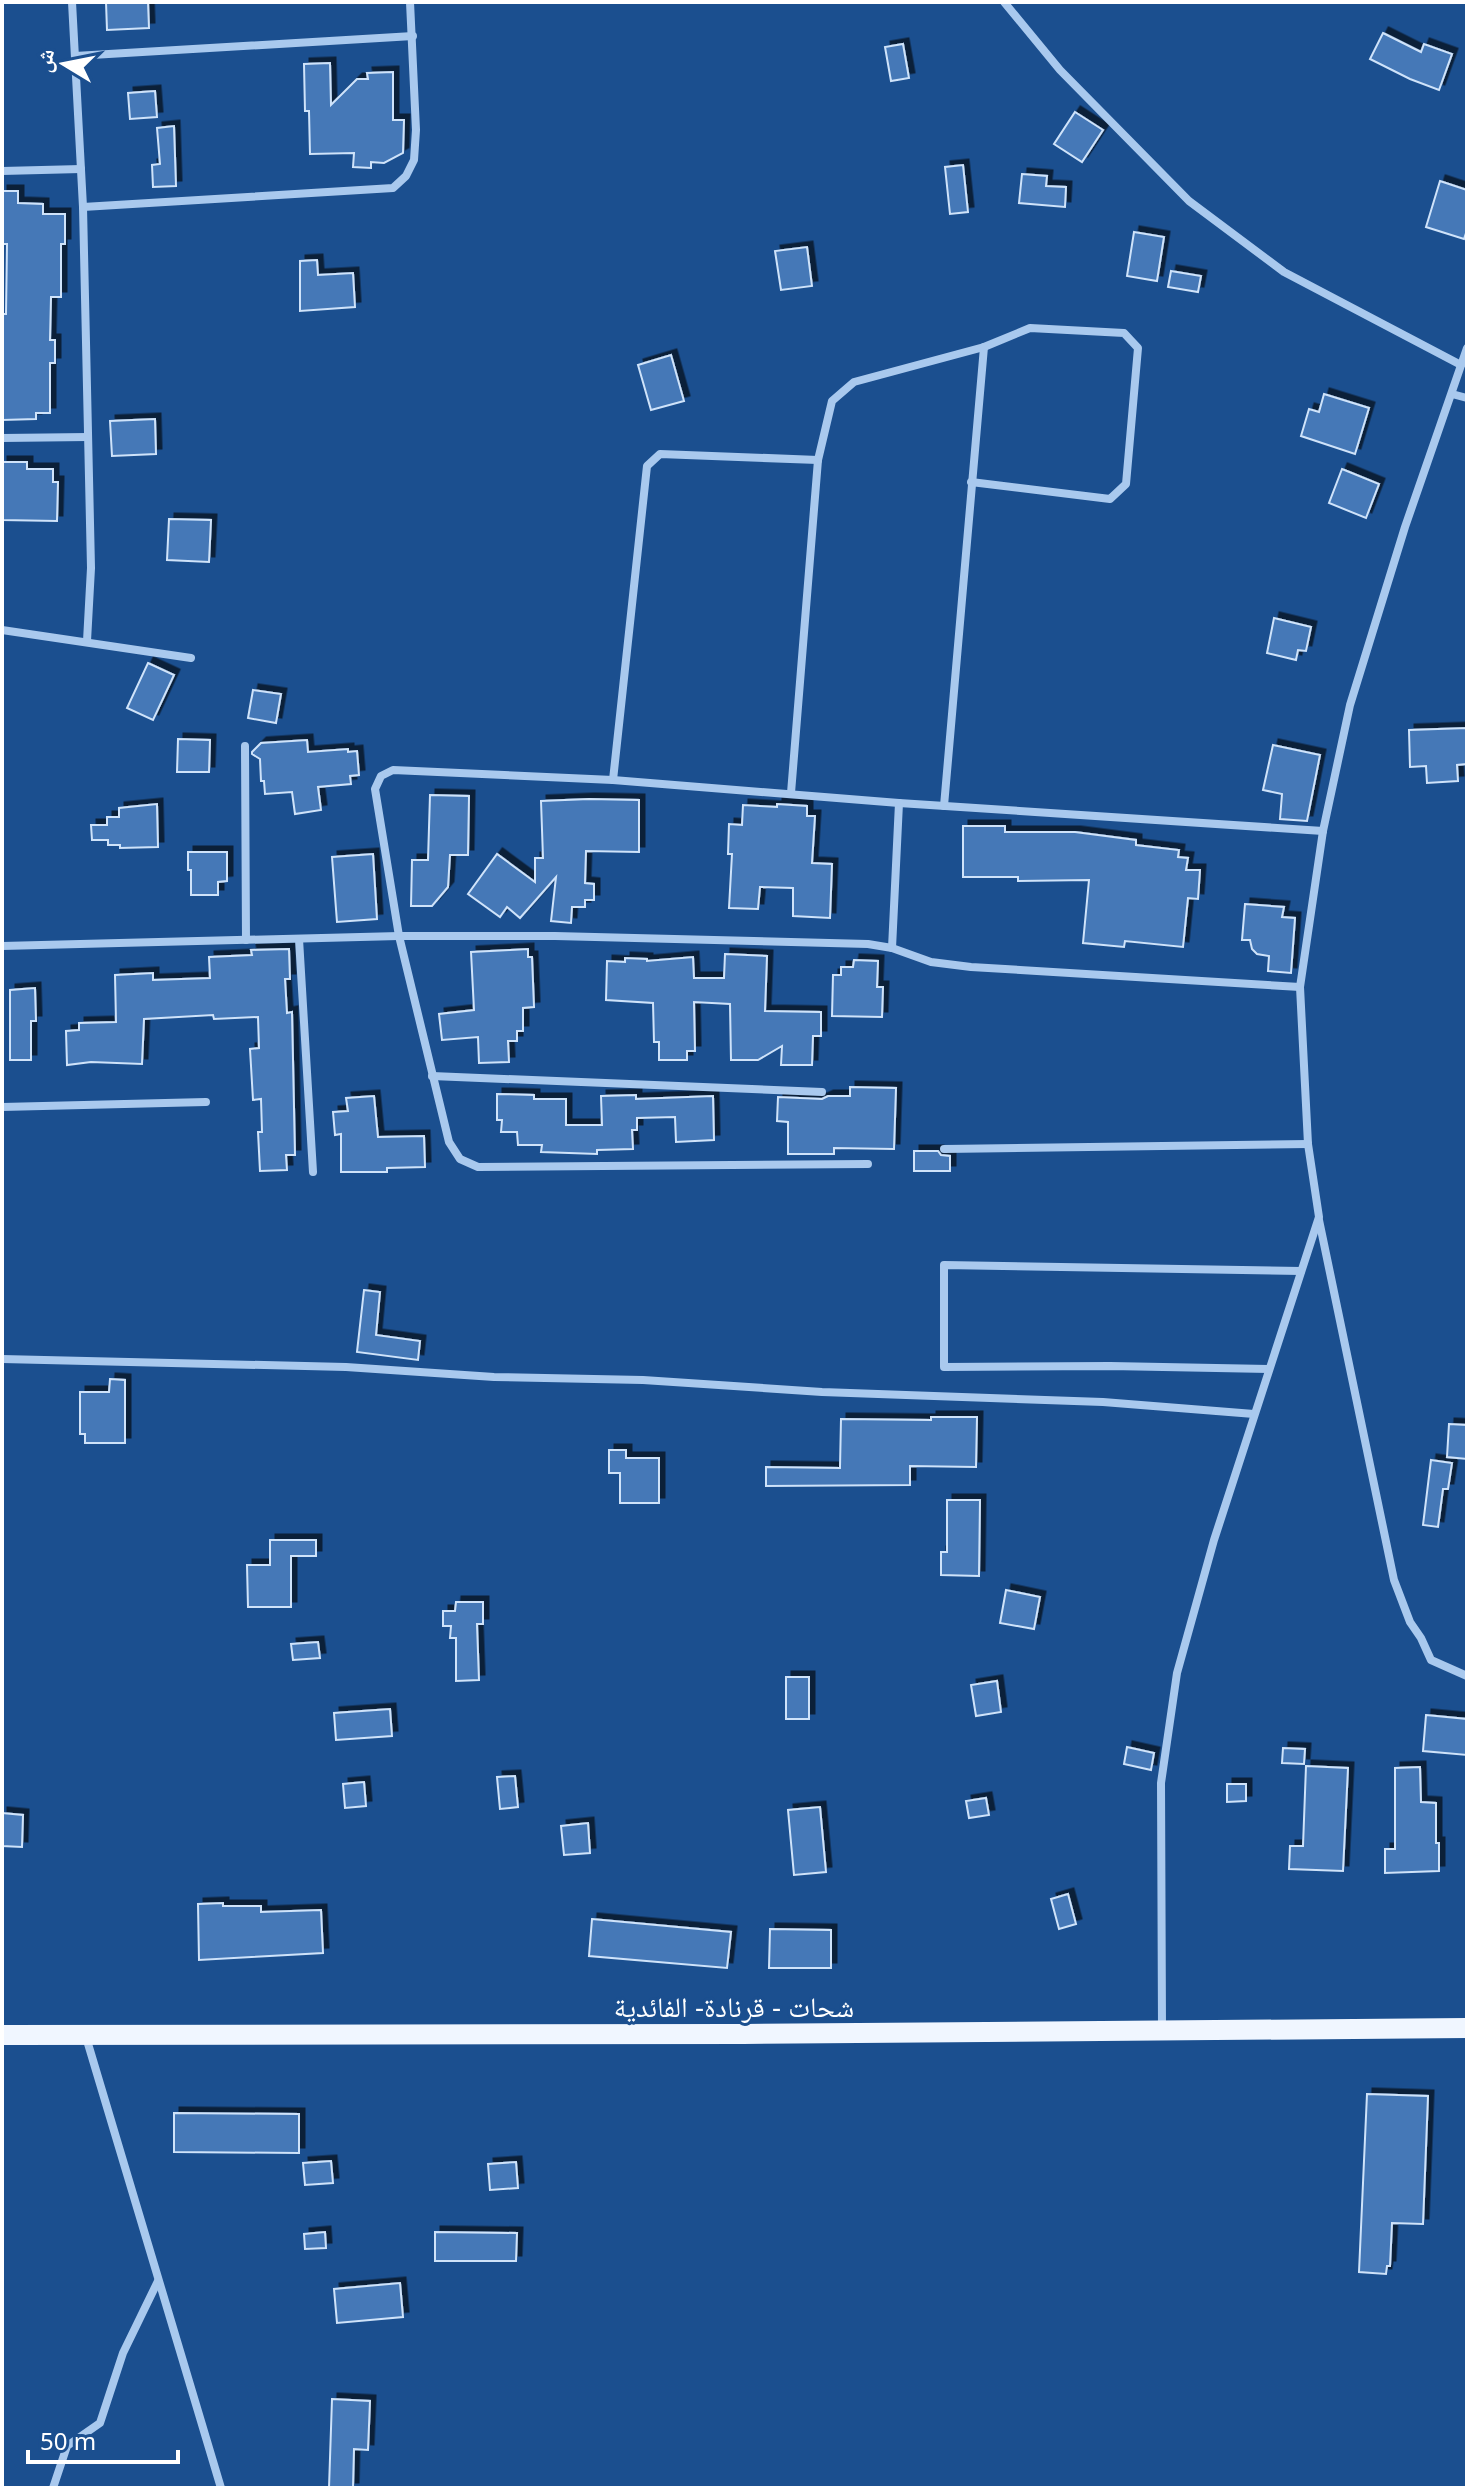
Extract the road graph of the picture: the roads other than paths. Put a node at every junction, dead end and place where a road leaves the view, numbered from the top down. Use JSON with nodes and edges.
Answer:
{"nodes":[{"id":1,"x":72,"y":2,"type":"edge"},
{"id":2,"x":410,"y":2,"type":"edge"},
{"id":3,"x":1004,"y":2,"type":"edge"},
{"id":4,"x":413,"y":36,"type":"junction"},
{"id":5,"x":75,"y":56,"type":"junction"},
{"id":6,"x":81,"y":169,"type":"junction"},
{"id":7,"x":2,"y":171,"type":"edge"},
{"id":8,"x":83,"y":207,"type":"junction"},
{"id":9,"x":984,"y":347,"type":"junction"},
{"id":10,"x":1467,"y":348,"type":"edge"},
{"id":11,"x":1461,"y":365,"type":"junction"},
{"id":12,"x":1452,"y":394,"type":"junction"},
{"id":13,"x":1467,"y":398,"type":"edge"},
{"id":14,"x":88,"y":437,"type":"junction"},
{"id":15,"x":2,"y":438,"type":"edge"},
{"id":16,"x":818,"y":460,"type":"junction"},
{"id":17,"x":971,"y":482,"type":"junction"},
{"id":18,"x":2,"y":630,"type":"edge"},
{"id":19,"x":87,"y":641,"type":"junction"},
{"id":20,"x":191,"y":658,"type":"dead end"},
{"id":21,"x":245,"y":746,"type":"dead end"},
{"id":22,"x":613,"y":780,"type":"junction"},
{"id":23,"x":791,"y":793,"type":"junction"},
{"id":24,"x":899,"y":803,"type":"junction"},
{"id":25,"x":944,"y":806,"type":"junction"},
{"id":26,"x":1323,"y":831,"type":"junction"},
{"id":27,"x":399,"y":936,"type":"junction"},
{"id":28,"x":299,"y":939,"type":"junction"},
{"id":29,"x":246,"y":940,"type":"junction"},
{"id":30,"x":2,"y":946,"type":"edge"},
{"id":31,"x":892,"y":948,"type":"junction"},
{"id":32,"x":1300,"y":987,"type":"junction"},
{"id":33,"x":432,"y":1076,"type":"junction"},
{"id":34,"x":822,"y":1092,"type":"dead end"},
{"id":35,"x":206,"y":1102,"type":"dead end"},
{"id":36,"x":2,"y":1107,"type":"edge"},
{"id":37,"x":1308,"y":1144,"type":"junction"},
{"id":38,"x":944,"y":1149,"type":"dead end"},
{"id":39,"x":868,"y":1164,"type":"dead end"},
{"id":40,"x":313,"y":1172,"type":"dead end"},
{"id":41,"x":1319,"y":1217,"type":"junction"},
{"id":42,"x":1301,"y":1271,"type":"junction"},
{"id":43,"x":2,"y":1359,"type":"edge"},
{"id":44,"x":1269,"y":1369,"type":"junction"},
{"id":45,"x":1254,"y":1414,"type":"junction"},
{"id":46,"x":1467,"y":1676,"type":"edge"},
{"id":47,"x":1467,"y":2028,"type":"edge"},
{"id":48,"x":1162,"y":2030,"type":"junction"},
{"id":49,"x":2,"y":2035,"type":"edge"},
{"id":50,"x":86,"y":2035,"type":"junction"},
{"id":51,"x":158,"y":2281,"type":"junction"},
{"id":52,"x":53,"y":2488,"type":"edge"},
{"id":53,"x":221,"y":2488,"type":"edge"}],
"edges":[{"from":1,"to":5,"type":"street"},
{"from":2,"to":4,"type":"street"},
{"from":3,"to":11,"type":"street"},
{"from":4,"to":5,"type":"street"},
{"from":4,"to":8,"type":"street"},
{"from":5,"to":6,"type":"street"},
{"from":6,"to":7,"type":"street"},
{"from":6,"to":8,"type":"street"},
{"from":8,"to":14,"type":"street"},
{"from":9,"to":16,"type":"street"},
{"from":9,"to":17,"type":"street"},
{"from":9,"to":17,"type":"street"},
{"from":10,"to":11,"type":"street"},
{"from":11,"to":12,"type":"street"},
{"from":12,"to":13,"type":"street"},
{"from":12,"to":26,"type":"street"},
{"from":14,"to":15,"type":"street"},
{"from":14,"to":19,"type":"street"},
{"from":16,"to":22,"type":"street"},
{"from":16,"to":23,"type":"street"},
{"from":17,"to":25,"type":"street"},
{"from":18,"to":19,"type":"street"},
{"from":19,"to":20,"type":"street"},
{"from":21,"to":29,"type":"street"},
{"from":22,"to":23,"type":"street"},
{"from":22,"to":27,"type":"street"},
{"from":23,"to":24,"type":"street"},
{"from":24,"to":25,"type":"street"},
{"from":24,"to":31,"type":"street"},
{"from":25,"to":26,"type":"street"},
{"from":26,"to":32,"type":"street"},
{"from":27,"to":28,"type":"street"},
{"from":27,"to":31,"type":"street"},
{"from":27,"to":33,"type":"street"},
{"from":28,"to":29,"type":"street"},
{"from":28,"to":40,"type":"street"},
{"from":29,"to":30,"type":"street"},
{"from":31,"to":32,"type":"street"},
{"from":32,"to":37,"type":"street"},
{"from":33,"to":34,"type":"street"},
{"from":33,"to":39,"type":"street"},
{"from":35,"to":36,"type":"street"},
{"from":37,"to":38,"type":"street"},
{"from":37,"to":41,"type":"street"},
{"from":41,"to":42,"type":"street"},
{"from":41,"to":46,"type":"street"},
{"from":42,"to":44,"type":"street"},
{"from":42,"to":44,"type":"street"},
{"from":43,"to":45,"type":"street"},
{"from":44,"to":45,"type":"street"},
{"from":45,"to":48,"type":"street"},
{"from":47,"to":48,"type":"main road","name":"شحات - قرنادة- الفائدية"},
{"from":48,"to":50,"type":"main road","name":"شحات - قرنادة- الفائدية"},
{"from":49,"to":50,"type":"main road","name":"شحات - قرنادة- الفائدية"},
{"from":50,"to":51,"type":"street"},
{"from":51,"to":52,"type":"street"},
{"from":51,"to":53,"type":"street"}]}
